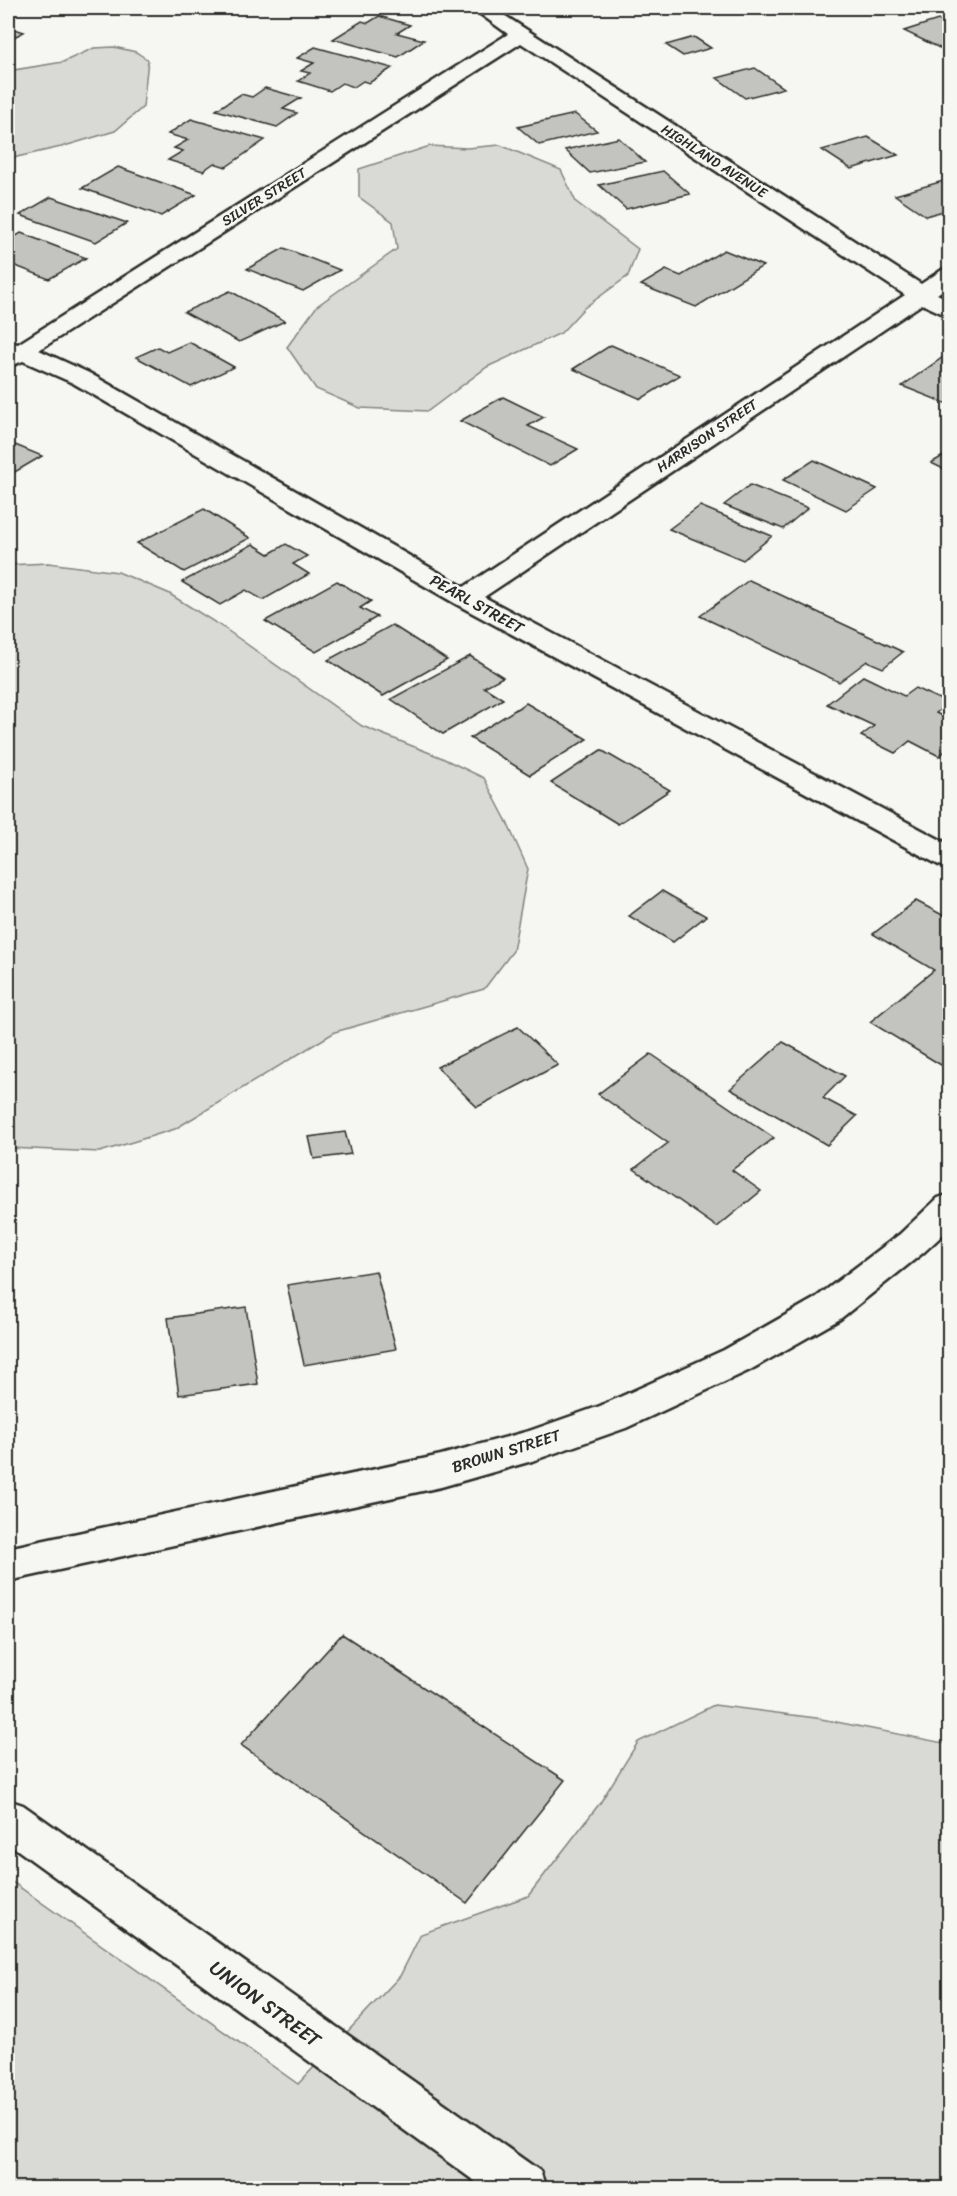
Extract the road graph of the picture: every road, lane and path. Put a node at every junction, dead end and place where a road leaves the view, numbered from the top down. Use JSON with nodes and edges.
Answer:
{"nodes":[{"id":1,"x":481,"y":8,"type":"edge"},
{"id":2,"x":521,"y":34,"type":"junction"},
{"id":3,"x":950,"y":275,"type":"edge"},
{"id":4,"x":919,"y":294,"type":"junction"},
{"id":5,"x":950,"y":310,"type":"edge"},
{"id":6,"x":12,"y":353,"type":"edge"},
{"id":7,"x":465,"y":598,"type":"junction"},
{"id":8,"x":950,"y":858,"type":"edge"},
{"id":9,"x":950,"y":1207,"type":"edge"},
{"id":10,"x":8,"y":1565,"type":"edge"},
{"id":11,"x":8,"y":1819,"type":"edge"},
{"id":12,"x":523,"y":2188,"type":"edge"}],
"edges":[{"from":1,"to":2,"type":"street","name":"HIGHLAND AVENUE"},
{"from":2,"to":4,"type":"street","name":"HIGHLAND AVENUE"},
{"from":2,"to":6,"type":"street","name":"SILVER STREET"},
{"from":3,"to":4,"type":"street","name":"HARRISON STREET"},
{"from":4,"to":5,"type":"street","name":"HIGHLAND AVENUE"},
{"from":4,"to":7,"type":"street","name":"HARRISON STREET"},
{"from":6,"to":7,"type":"street","name":"PEARL STREET"},
{"from":7,"to":8,"type":"street","name":"PEARL STREET"},
{"from":9,"to":10,"type":"street","name":"BROWN STREET"},
{"from":11,"to":12,"type":"street","name":"UNION STREET"}]}
